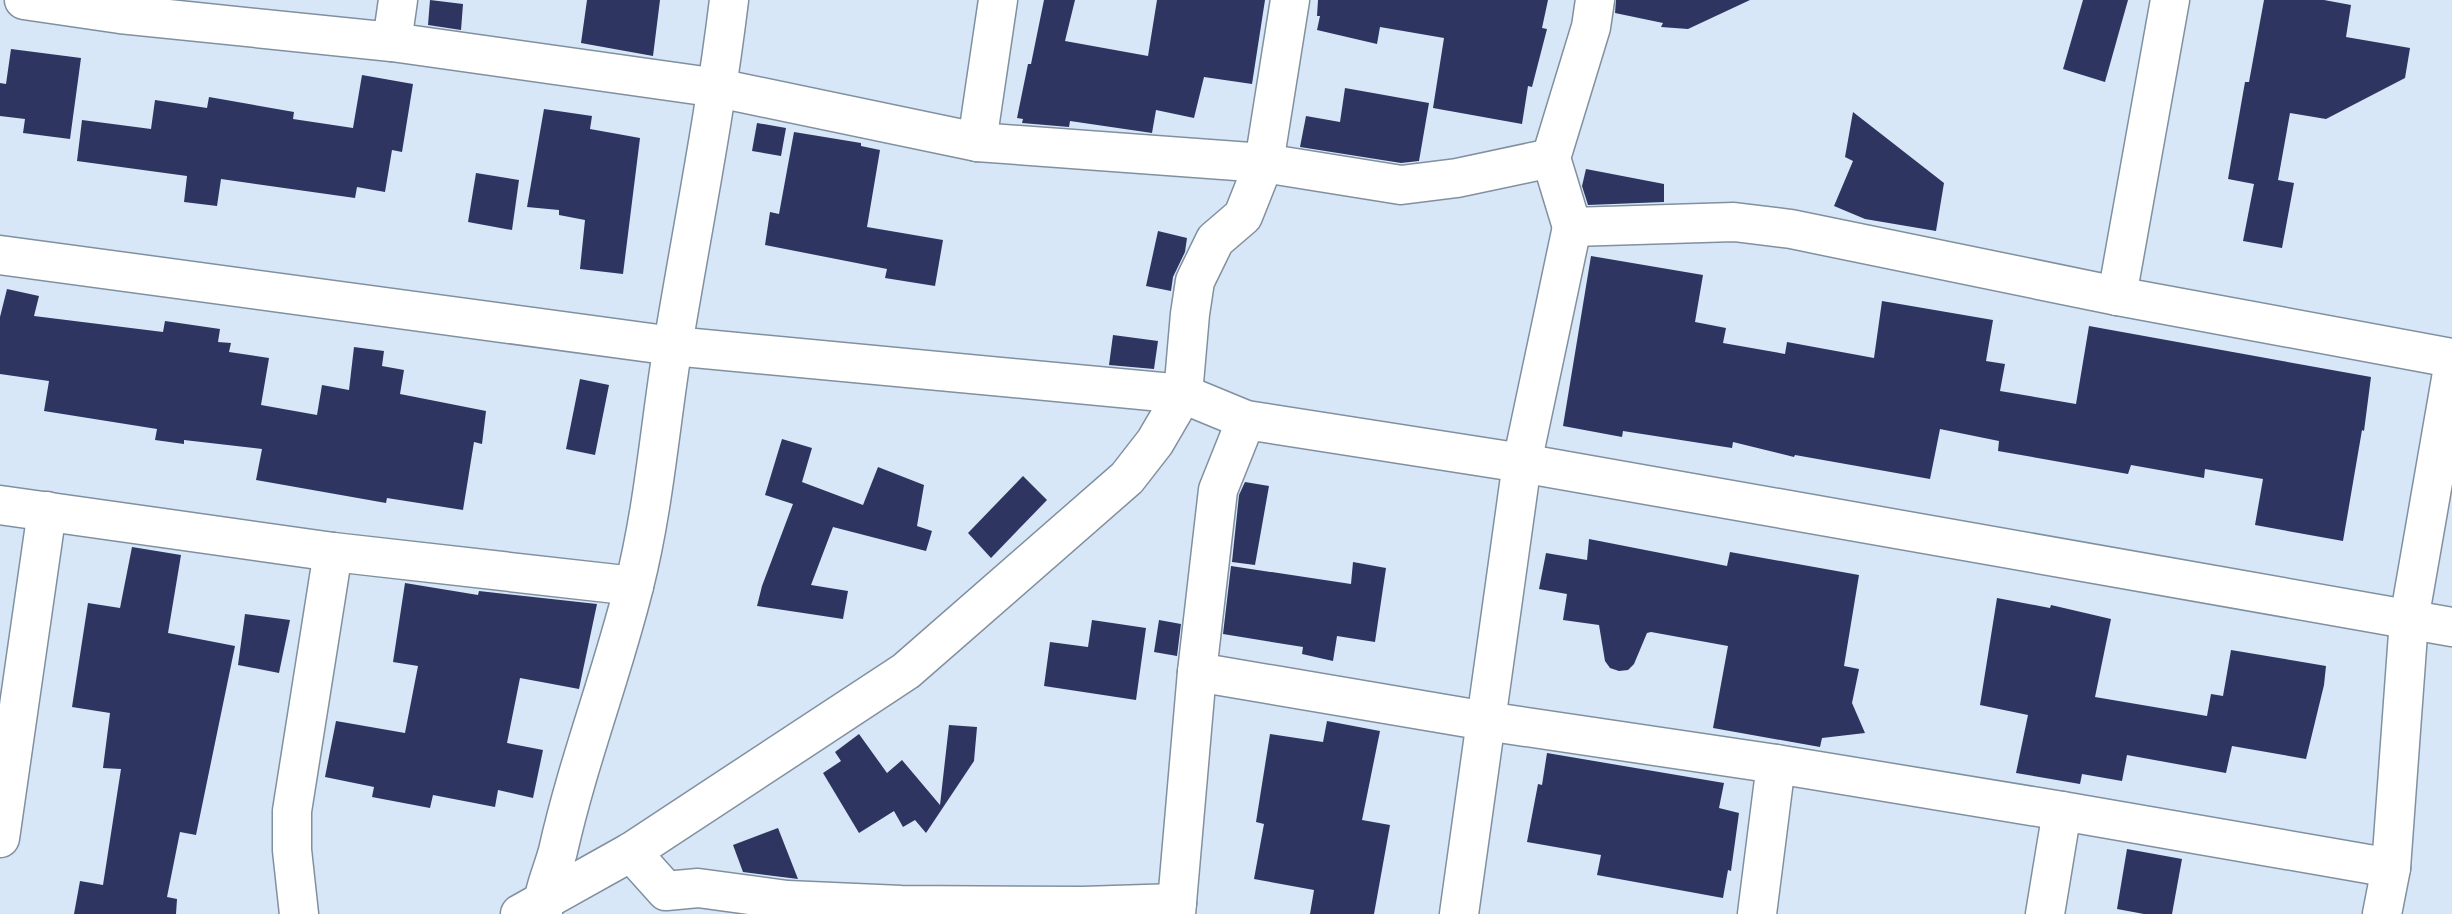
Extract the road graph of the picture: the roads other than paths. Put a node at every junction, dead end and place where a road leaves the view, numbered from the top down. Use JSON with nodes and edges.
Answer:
{"nodes":[{"id":1,"x":24,"y":0,"type":"edge"},
{"id":2,"x":398,"y":0,"type":"edge"},
{"id":3,"x":729,"y":0,"type":"edge"},
{"id":4,"x":998,"y":0,"type":"edge"},
{"id":5,"x":1290,"y":0,"type":"edge"},
{"id":6,"x":1595,"y":0,"type":"edge"},
{"id":7,"x":2170,"y":0,"type":"edge"},
{"id":8,"x":121,"y":7,"type":"edge"},
{"id":9,"x":392,"y":42,"type":"junction"},
{"id":10,"x":718,"y":88,"type":"junction"},
{"id":11,"x":978,"y":142,"type":"junction"},
{"id":12,"x":1551,"y":158,"type":"junction"},
{"id":13,"x":1264,"y":163,"type":"junction"},
{"id":14,"x":1572,"y":227,"type":"junction"},
{"id":15,"x":0,"y":255,"type":"edge"},
{"id":16,"x":2117,"y":296,"type":"junction"},
{"id":17,"x":673,"y":346,"type":"junction"},
{"id":18,"x":2452,"y":358,"type":"edge"},
{"id":19,"x":2452,"y":373,"type":"edge"},
{"id":20,"x":1183,"y":394,"type":"junction"},
{"id":21,"x":1246,"y":420,"type":"junction"},
{"id":22,"x":1522,"y":463,"type":"junction"},
{"id":23,"x":0,"y":505,"type":"edge"},
{"id":24,"x":47,"y":511,"type":"junction"},
{"id":25,"x":333,"y":552,"type":"junction"},
{"id":26,"x":634,"y":586,"type":"junction"},
{"id":27,"x":2409,"y":620,"type":"junction"},
{"id":28,"x":2452,"y":627,"type":"edge"},
{"id":29,"x":1197,"y":672,"type":"junction"},
{"id":30,"x":1486,"y":721,"type":"junction"},
{"id":31,"x":1776,"y":764,"type":"junction"},
{"id":32,"x":2062,"y":811,"type":"junction"},
{"id":33,"x":0,"y":838,"type":"edge"},
{"id":34,"x":631,"y":852,"type":"junction"},
{"id":35,"x":2390,"y":867,"type":"junction"},
{"id":36,"x":1177,"y":908,"type":"edge"},
{"id":37,"x":535,"y":909,"type":"edge"},
{"id":38,"x":901,"y":910,"type":"edge"},
{"id":39,"x":299,"y":914,"type":"edge"},
{"id":40,"x":1459,"y":914,"type":"edge"},
{"id":41,"x":1757,"y":914,"type":"edge"},
{"id":42,"x":2045,"y":914,"type":"edge"},
{"id":43,"x":2382,"y":914,"type":"edge"}],
"edges":[{"from":1,"to":8,"type":"street"},
{"from":2,"to":9,"type":"street"},
{"from":3,"to":10,"type":"street"},
{"from":4,"to":11,"type":"street"},
{"from":5,"to":13,"type":"street"},
{"from":6,"to":12,"type":"street"},
{"from":7,"to":16,"type":"street"},
{"from":8,"to":9,"type":"street"},
{"from":9,"to":10,"type":"street"},
{"from":10,"to":11,"type":"street"},
{"from":10,"to":17,"type":"street"},
{"from":11,"to":13,"type":"street"},
{"from":12,"to":13,"type":"street"},
{"from":12,"to":14,"type":"street"},
{"from":13,"to":20,"type":"street"},
{"from":14,"to":16,"type":"street"},
{"from":14,"to":22,"type":"street"},
{"from":15,"to":17,"type":"street"},
{"from":16,"to":18,"type":"street"},
{"from":17,"to":20,"type":"street"},
{"from":17,"to":26,"type":"street"},
{"from":19,"to":27,"type":"street"},
{"from":20,"to":21,"type":"street"},
{"from":20,"to":34,"type":"street"},
{"from":21,"to":22,"type":"street"},
{"from":21,"to":29,"type":"street"},
{"from":22,"to":27,"type":"street"},
{"from":22,"to":30,"type":"street"},
{"from":23,"to":24,"type":"street"},
{"from":24,"to":25,"type":"street"},
{"from":24,"to":33,"type":"street"},
{"from":25,"to":26,"type":"street"},
{"from":25,"to":39,"type":"street"},
{"from":26,"to":37,"type":"street"},
{"from":27,"to":28,"type":"street"},
{"from":27,"to":35,"type":"street"},
{"from":29,"to":30,"type":"street"},
{"from":29,"to":36,"type":"street"},
{"from":30,"to":31,"type":"street"},
{"from":30,"to":40,"type":"street"},
{"from":31,"to":32,"type":"street"},
{"from":31,"to":41,"type":"street"},
{"from":32,"to":35,"type":"street"},
{"from":32,"to":42,"type":"street"},
{"from":34,"to":37,"type":"street"},
{"from":34,"to":38,"type":"street"},
{"from":35,"to":43,"type":"street"},
{"from":36,"to":38,"type":"street"}]}
